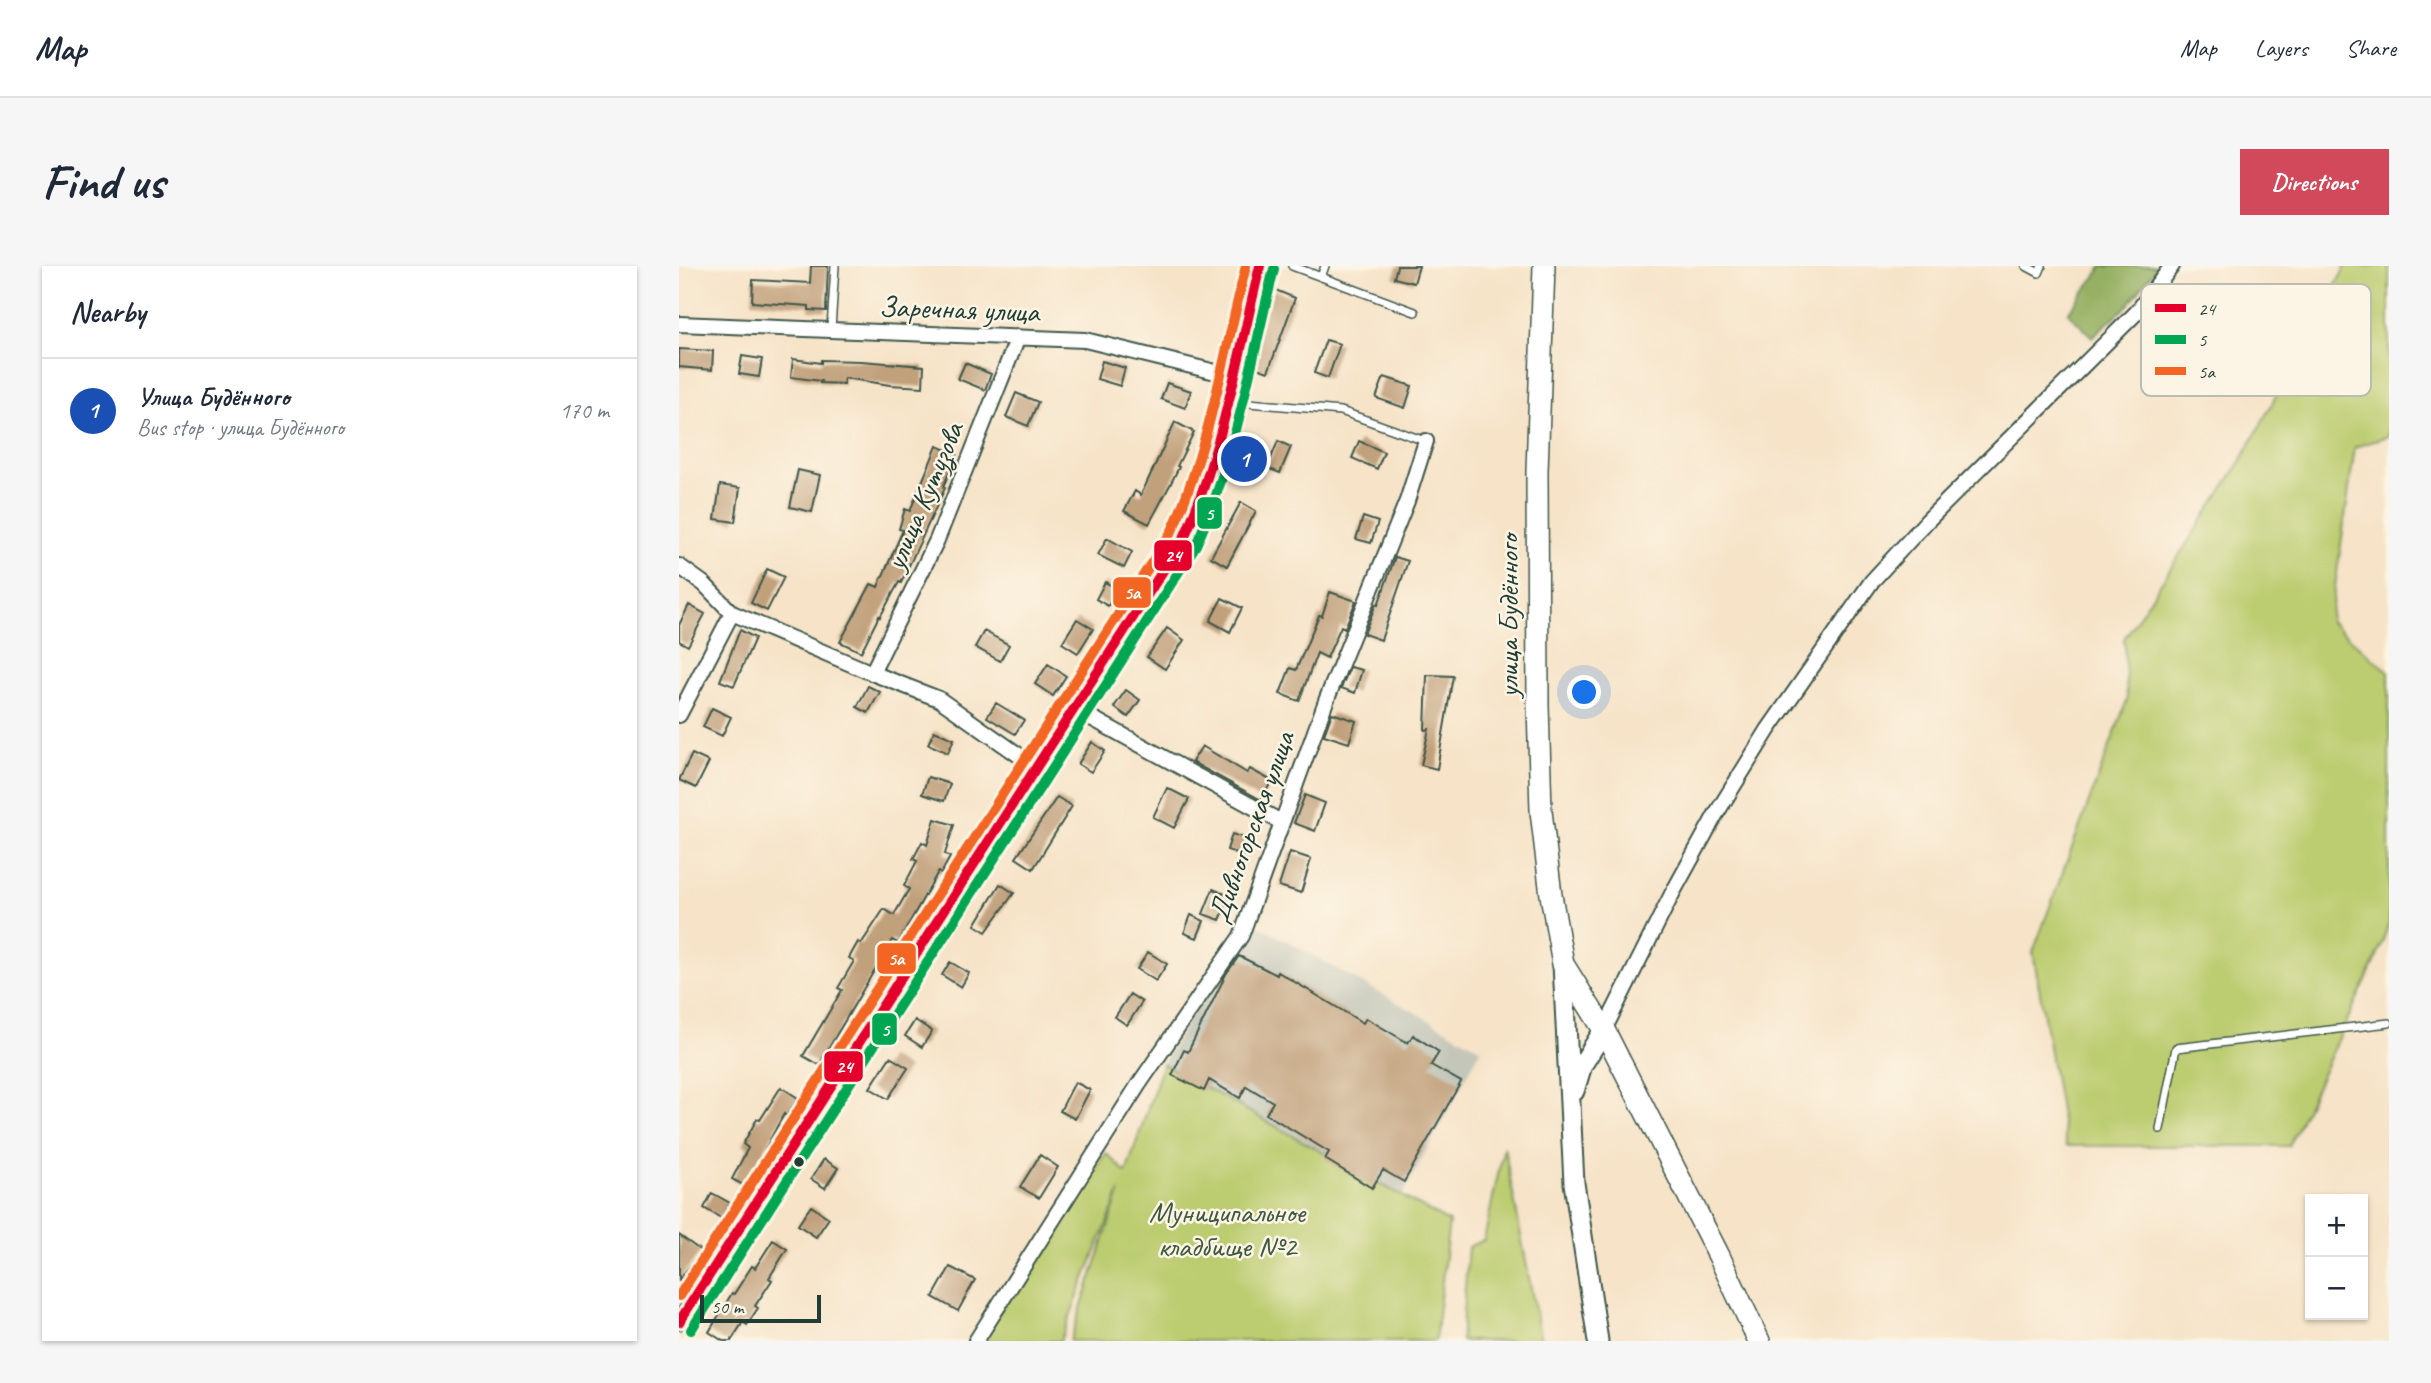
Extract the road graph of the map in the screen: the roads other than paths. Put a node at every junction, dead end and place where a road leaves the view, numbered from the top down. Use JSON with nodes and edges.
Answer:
{"nodes":[{"id":1,"x":835,"y":266,"type":"edge"},
{"id":2,"x":1260,"y":266,"type":"edge"},
{"id":3,"x":1292,"y":266,"type":"edge"},
{"id":4,"x":1325,"y":266,"type":"edge"},
{"id":5,"x":1544,"y":266,"type":"edge"},
{"id":6,"x":2026,"y":266,"type":"edge"},
{"id":7,"x":2042,"y":266,"type":"edge"},
{"id":8,"x":2172,"y":266,"type":"edge"},
{"id":9,"x":1321,"y":277,"type":"junction"},
{"id":10,"x":2158,"y":284,"type":"edge"},
{"id":11,"x":2141,"y":306,"type":"edge"},
{"id":12,"x":1415,"y":312,"type":"dead end"},
{"id":13,"x":679,"y":324,"type":"edge"},
{"id":14,"x":831,"y":330,"type":"junction"},
{"id":15,"x":1018,"y":337,"type":"junction"},
{"id":16,"x":1232,"y":376,"type":"junction"},
{"id":17,"x":1226,"y":401,"type":"junction"},
{"id":18,"x":1426,"y":441,"type":"joint"},
{"id":19,"x":679,"y":566,"type":"edge"},
{"id":20,"x":731,"y":613,"type":"junction"},
{"id":21,"x":872,"y":673,"type":"junction"},
{"id":22,"x":1075,"y":709,"type":"junction"},
{"id":23,"x":679,"y":715,"type":"edge"},
{"id":24,"x":1037,"y":768,"type":"junction"},
{"id":25,"x":1281,"y":822,"type":"junction"},
{"id":26,"x":1563,"y":964,"type":"junction"},
{"id":27,"x":2389,"y":1024,"type":"edge"},
{"id":28,"x":1604,"y":1030,"type":"junction"},
{"id":29,"x":1569,"y":1105,"type":"junction"},
{"id":30,"x":2160,"y":1129,"type":"dead end"},
{"id":31,"x":679,"y":1322,"type":"edge"},
{"id":32,"x":976,"y":1341,"type":"edge"},
{"id":33,"x":1598,"y":1341,"type":"edge"},
{"id":34,"x":1759,"y":1341,"type":"edge"}],
"edges":[{"from":1,"to":14,"type":"lane"},
{"from":2,"to":16,"type":"street"},
{"from":3,"to":9,"type":"lane"},
{"from":4,"to":9,"type":"lane"},
{"from":5,"to":26,"type":"main road","name":"улица Будённого"},
{"from":6,"to":7,"type":"lane"},
{"from":8,"to":10,"type":"street"},
{"from":9,"to":12,"type":"lane"},
{"from":11,"to":28,"type":"street"},
{"from":13,"to":14,"type":"street","name":"Заречная улица"},
{"from":14,"to":15,"type":"street","name":"Заречная улица"},
{"from":15,"to":16,"type":"street","name":"Заречная улица"},
{"from":15,"to":21,"type":"street","name":"улица Кутузова"},
{"from":16,"to":17,"type":"street"},
{"from":17,"to":18,"type":"lane"},
{"from":17,"to":22,"type":"street"},
{"from":18,"to":25,"type":"street","name":"Дивногорская улица"},
{"from":19,"to":20,"type":"street"},
{"from":20,"to":21,"type":"street"},
{"from":20,"to":23,"type":"street"},
{"from":21,"to":24,"type":"street"},
{"from":22,"to":24,"type":"street"},
{"from":22,"to":25,"type":"street"},
{"from":24,"to":31,"type":"street"},
{"from":25,"to":32,"type":"street","name":"Дивногорская улица"},
{"from":26,"to":28,"type":"main road"},
{"from":26,"to":29,"type":"street"},
{"from":27,"to":30,"type":"lane"},
{"from":28,"to":29,"type":"street"},
{"from":28,"to":34,"type":"main road"},
{"from":29,"to":33,"type":"street"}]}
